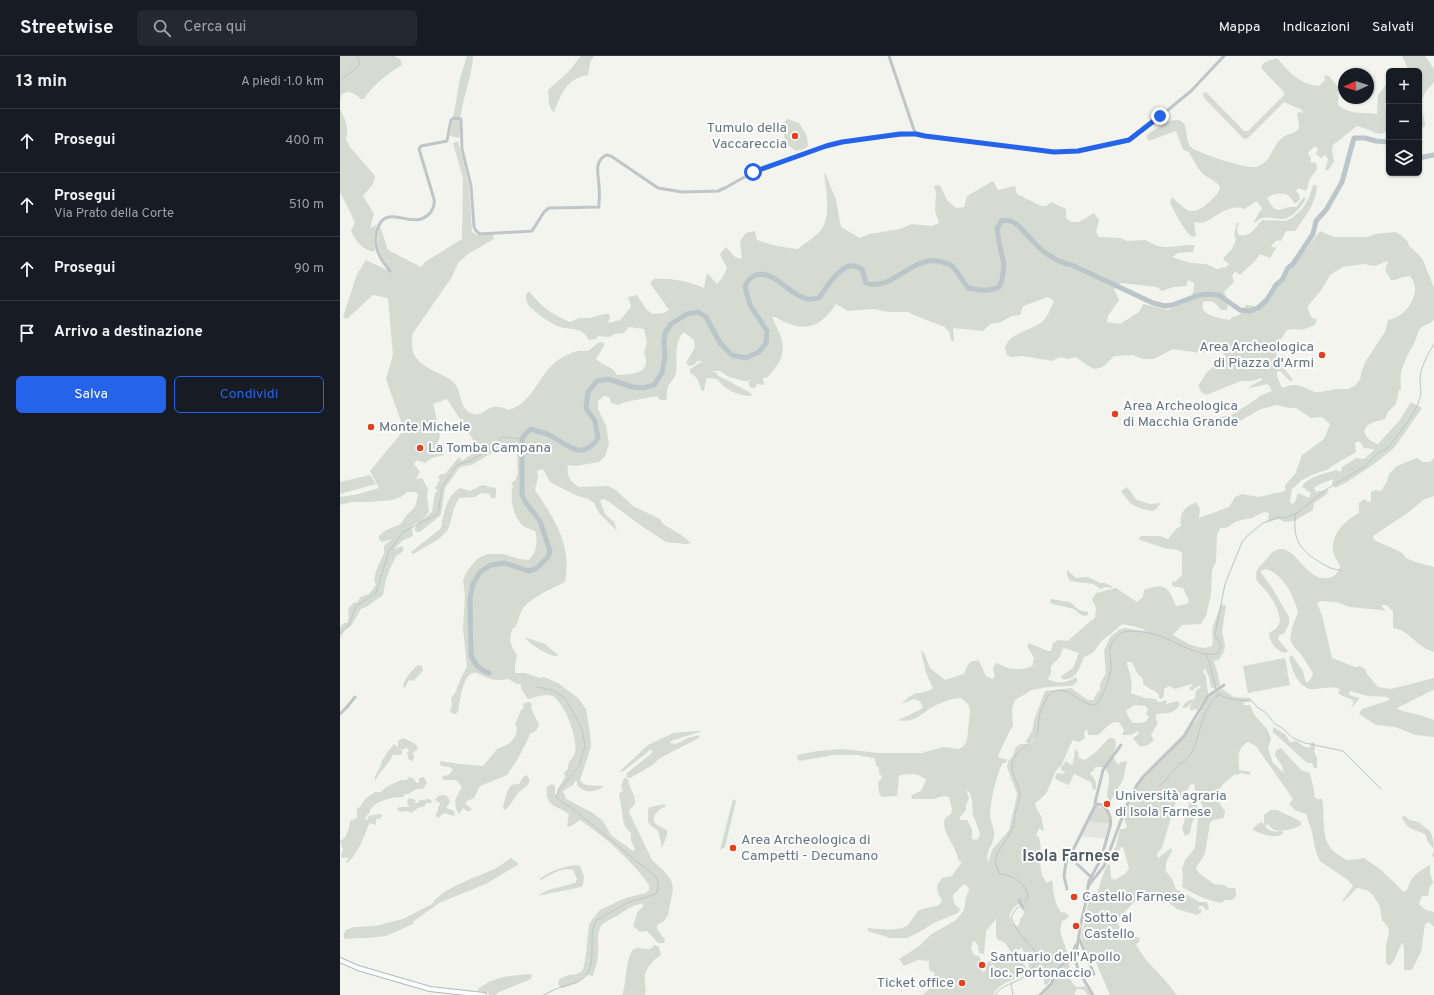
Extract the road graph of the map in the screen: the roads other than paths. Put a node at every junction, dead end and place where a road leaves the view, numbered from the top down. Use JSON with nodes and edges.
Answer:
{"nodes":[{"id":1,"x":889,"y":56,"type":"edge"},
{"id":2,"x":1224,"y":56,"type":"edge"},
{"id":3,"x":916,"y":134,"type":"junction"},
{"id":4,"x":390,"y":271,"type":"dead end"},
{"id":5,"x":1224,"y":685,"type":"dead end"},
{"id":6,"x":354,"y":697,"type":"dead end"},
{"id":7,"x":340,"y":714,"type":"edge"},
{"id":8,"x":1121,"y":745,"type":"dead end"},
{"id":9,"x":1095,"y":802,"type":"dead end"},
{"id":10,"x":1077,"y":864,"type":"dead end"},
{"id":11,"x":1091,"y":876,"type":"junction"},
{"id":12,"x":1088,"y":886,"type":"junction"},
{"id":13,"x":1067,"y":889,"type":"dead end"},
{"id":14,"x":1020,"y":901,"type":"dead end"},
{"id":15,"x":1022,"y":907,"type":"dead end"},
{"id":16,"x":1079,"y":939,"type":"junction"},
{"id":17,"x":340,"y":960,"type":"edge"},
{"id":18,"x":1094,"y":974,"type":"dead end"},
{"id":19,"x":484,"y":995,"type":"edge"},
{"id":20,"x":1040,"y":995,"type":"edge"},
{"id":21,"x":1093,"y":995,"type":"edge"}],
"edges":[{"from":1,"to":3,"type":"street"},
{"from":2,"to":3,"type":"street"},
{"from":3,"to":4,"type":"street"},
{"from":5,"to":12,"type":"street"},
{"from":6,"to":7,"type":"street"},
{"from":8,"to":9,"type":"street"},
{"from":10,"to":11,"type":"street"},
{"from":11,"to":12,"type":"street"},
{"from":11,"to":13,"type":"street"},
{"from":12,"to":16,"type":"street"},
{"from":14,"to":15,"type":"street"},
{"from":16,"to":18,"type":"street"},
{"from":16,"to":20,"type":"street"},
{"from":16,"to":21,"type":"street"},
{"from":17,"to":19,"type":"street"}]}
